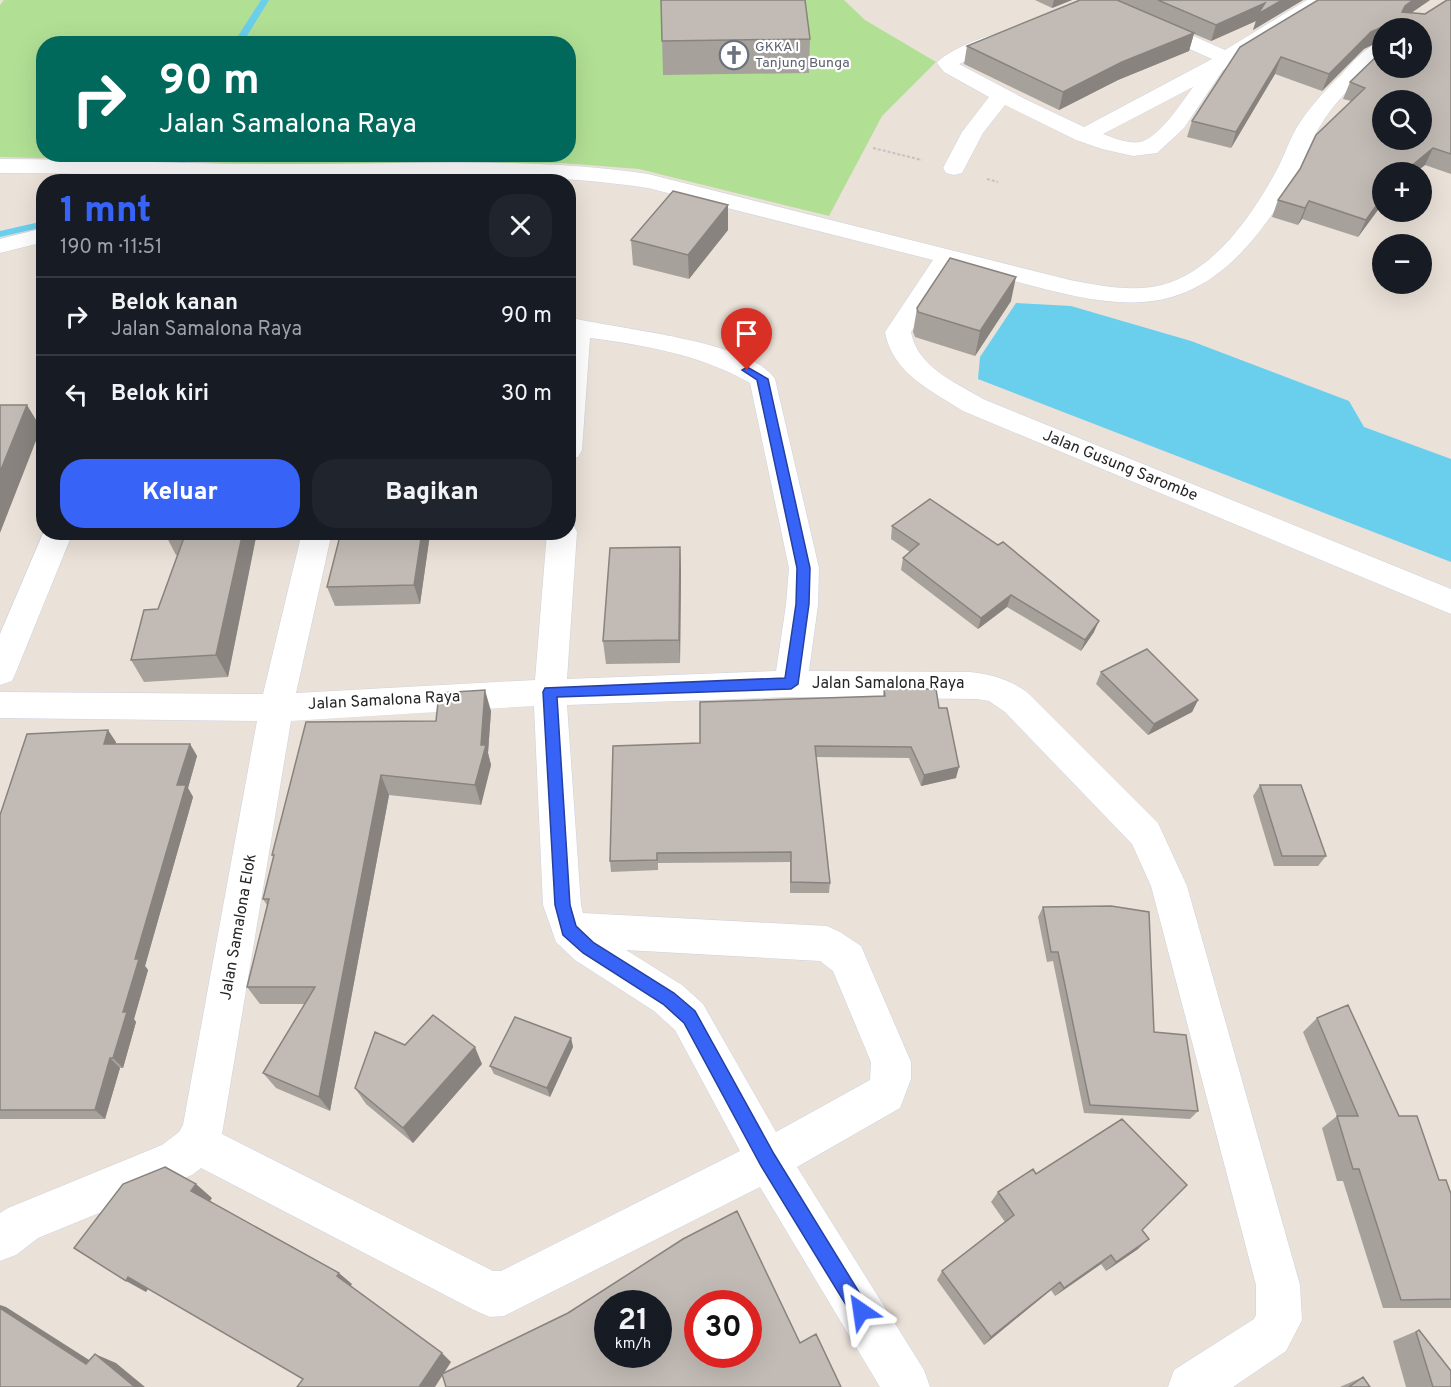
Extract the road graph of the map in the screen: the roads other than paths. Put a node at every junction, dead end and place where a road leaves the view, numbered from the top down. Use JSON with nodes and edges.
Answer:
{"nodes":[{"id":1,"x":1096,"y":0,"type":"edge"},
{"id":2,"x":1329,"y":1,"type":"edge"},
{"id":3,"x":1074,"y":9,"type":"edge"},
{"id":4,"x":1020,"y":31,"type":"edge"},
{"id":5,"x":1372,"y":57,"type":"edge"},
{"id":6,"x":1220,"y":63,"type":"junction"},
{"id":7,"x":1005,"y":98,"type":"junction"},
{"id":8,"x":1084,"y":135,"type":"junction"},
{"id":9,"x":0,"y":166,"type":"edge"},
{"id":10,"x":954,"y":168,"type":"road end"},
{"id":11,"x":290,"y":171,"type":"junction"},
{"id":12,"x":279,"y":174,"type":"edge"},
{"id":13,"x":36,"y":237,"type":"edge"},
{"id":14,"x":0,"y":246,"type":"edge"},
{"id":15,"x":947,"y":257,"type":"junction"},
{"id":16,"x":576,"y":327,"type":"edge"},
{"id":17,"x":55,"y":540,"type":"edge"},
{"id":18,"x":315,"y":540,"type":"edge"},
{"id":19,"x":561,"y":540,"type":"edge"},
{"id":20,"x":1451,"y":602,"type":"edge"},
{"id":21,"x":0,"y":672,"type":"edge"},
{"id":22,"x":791,"y":684,"type":"junction"},
{"id":23,"x":550,"y":692,"type":"junction"},
{"id":24,"x":0,"y":705,"type":"edge"},
{"id":25,"x":276,"y":708,"type":"junction"},
{"id":26,"x":569,"y":930,"type":"junction"},
{"id":27,"x":196,"y":1143,"type":"junction"},
{"id":28,"x":768,"y":1160,"type":"junction"},
{"id":29,"x":0,"y":1239,"type":"edge"},
{"id":30,"x":907,"y":1387,"type":"edge"},
{"id":31,"x":1191,"y":1387,"type":"edge"}],
"edges":[{"from":1,"to":3,"type":"street"},
{"from":1,"to":6,"type":"street"},
{"from":2,"to":6,"type":"street"},
{"from":4,"to":7,"type":"street"},
{"from":5,"to":15,"type":"street"},
{"from":6,"to":8,"type":"street"},
{"from":6,"to":8,"type":"street"},
{"from":7,"to":8,"type":"street"},
{"from":7,"to":10,"type":"street"},
{"from":9,"to":11,"type":"street"},
{"from":11,"to":12,"type":"street"},
{"from":11,"to":15,"type":"street"},
{"from":13,"to":14,"type":"street"},
{"from":15,"to":20,"type":"street","name":"Jalan Gusung Sarombe"},
{"from":16,"to":22,"type":"street"},
{"from":17,"to":21,"type":"street"},
{"from":18,"to":25,"type":"street","name":"Jalan Samalona Elok"},
{"from":19,"to":23,"type":"street"},
{"from":22,"to":23,"type":"street","name":"Jalan Samalona Raya"},
{"from":22,"to":31,"type":"street","name":"Jalan Samalona Raya"},
{"from":23,"to":25,"type":"street","name":"Jalan Samalona Raya"},
{"from":23,"to":26,"type":"street"},
{"from":24,"to":25,"type":"street","name":"Jalan Samalona Raya"},
{"from":25,"to":27,"type":"street","name":"Jalan Samalona Elok"},
{"from":26,"to":28,"type":"street"},
{"from":26,"to":28,"type":"street"},
{"from":27,"to":28,"type":"street"},
{"from":27,"to":29,"type":"street"},
{"from":28,"to":30,"type":"street"}]}
